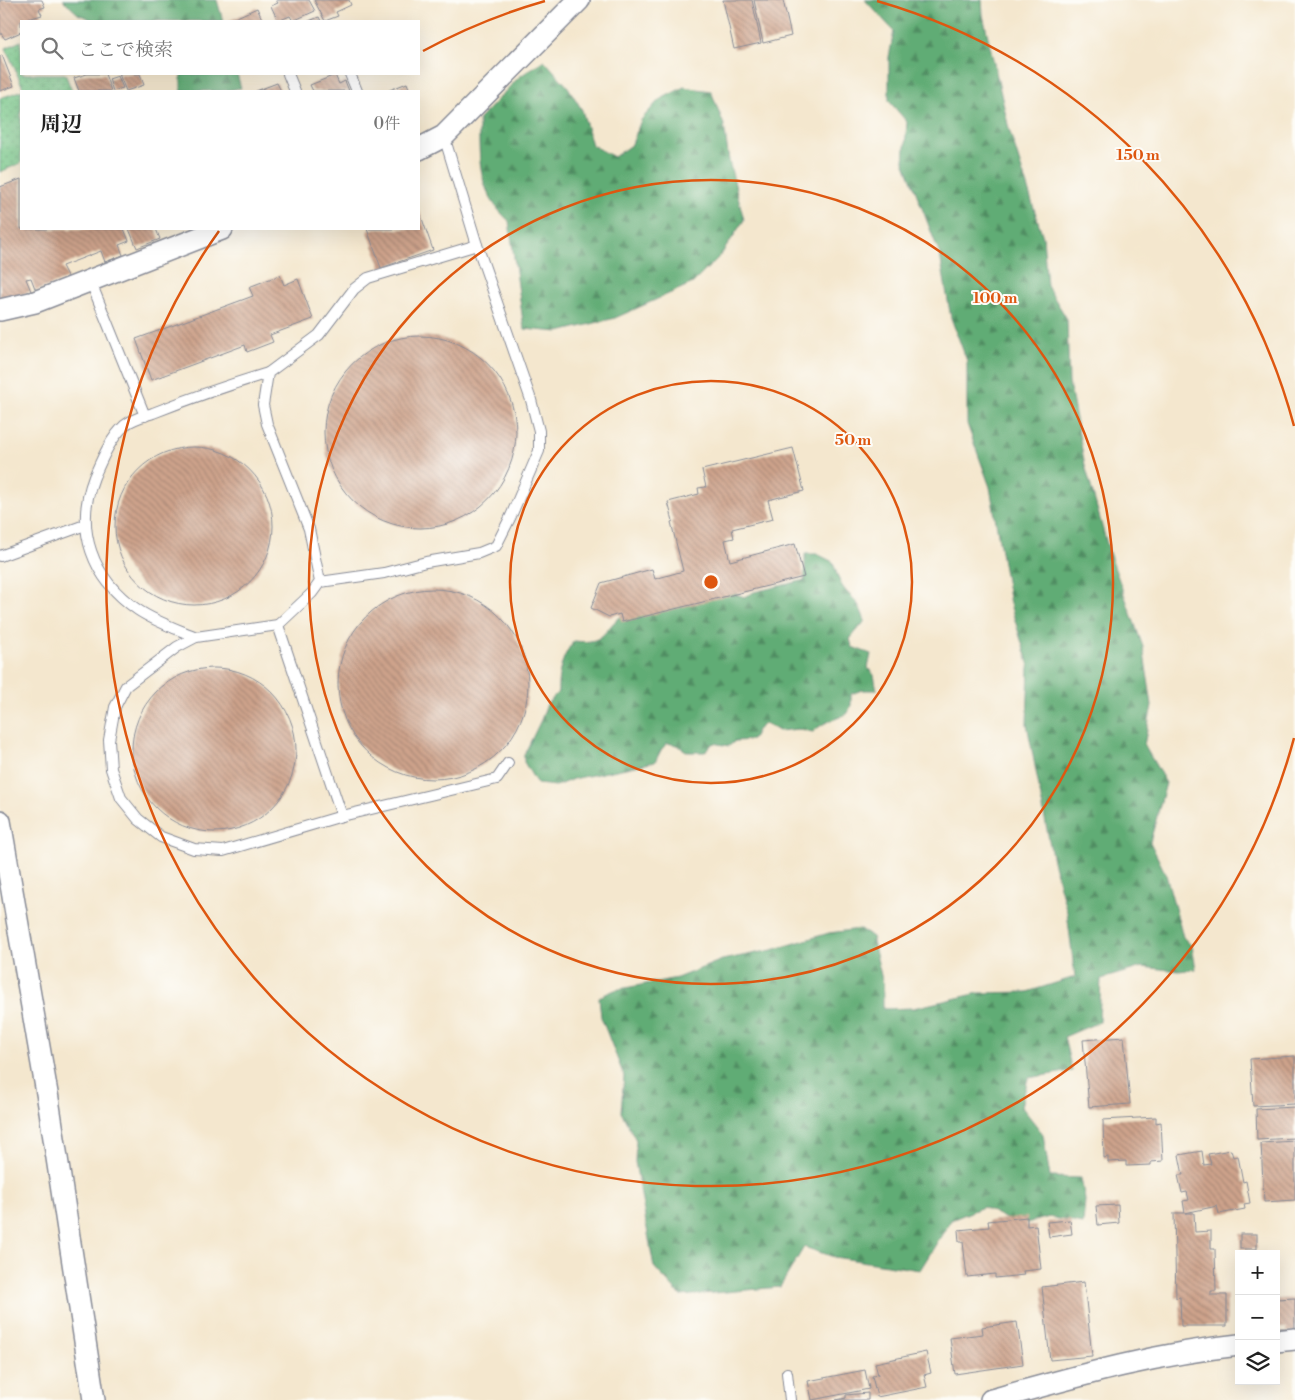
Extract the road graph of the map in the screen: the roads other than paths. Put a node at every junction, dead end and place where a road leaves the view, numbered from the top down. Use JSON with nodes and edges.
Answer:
{"nodes":[{"id":1,"x":579,"y":0,"type":"edge"},
{"id":2,"x":288,"y":75,"type":"edge"},
{"id":3,"x":350,"y":75,"type":"edge"},
{"id":4,"x":295,"y":90,"type":"edge"},
{"id":5,"x":357,"y":90,"type":"edge"},
{"id":6,"x":444,"y":136,"type":"junction"},
{"id":7,"x":420,"y":148,"type":"edge"},
{"id":8,"x":219,"y":230,"type":"edge"},
{"id":9,"x":477,"y":244,"type":"junction"},
{"id":10,"x":90,"y":280,"type":"junction"},
{"id":11,"x":0,"y":310,"type":"edge"},
{"id":12,"x":268,"y":373,"type":"junction"},
{"id":13,"x":144,"y":416,"type":"junction"},
{"id":14,"x":85,"y":525,"type":"junction"},
{"id":15,"x":0,"y":556,"type":"edge"},
{"id":16,"x":320,"y":582,"type":"junction"},
{"id":17,"x":278,"y":624,"type":"junction"},
{"id":18,"x":196,"y":638,"type":"junction"},
{"id":19,"x":508,"y":763,"type":"dead end"},
{"id":20,"x":342,"y":816,"type":"junction"},
{"id":21,"x":0,"y":821,"type":"edge"},
{"id":22,"x":1295,"y":1339,"type":"edge"},
{"id":23,"x":1280,"y":1341,"type":"edge"},
{"id":24,"x":1235,"y":1345,"type":"edge"},
{"id":25,"x":787,"y":1373,"type":"dead end"},
{"id":26,"x":94,"y":1400,"type":"edge"},
{"id":27,"x":790,"y":1400,"type":"edge"},
{"id":28,"x":991,"y":1400,"type":"edge"}],
"edges":[{"from":1,"to":6,"type":"street"},
{"from":2,"to":4,"type":"lane"},
{"from":3,"to":5,"type":"lane"},
{"from":6,"to":7,"type":"street"},
{"from":6,"to":9,"type":"lane"},
{"from":8,"to":10,"type":"street"},
{"from":9,"to":12,"type":"lane"},
{"from":9,"to":16,"type":"lane"},
{"from":10,"to":11,"type":"street"},
{"from":10,"to":13,"type":"lane"},
{"from":12,"to":13,"type":"lane"},
{"from":12,"to":16,"type":"lane"},
{"from":13,"to":14,"type":"lane"},
{"from":14,"to":15,"type":"lane"},
{"from":14,"to":18,"type":"lane"},
{"from":16,"to":17,"type":"lane"},
{"from":17,"to":18,"type":"lane"},
{"from":17,"to":20,"type":"lane"},
{"from":18,"to":20,"type":"lane"},
{"from":19,"to":20,"type":"lane"},
{"from":21,"to":26,"type":"street"},
{"from":22,"to":23,"type":"street"},
{"from":24,"to":28,"type":"street"},
{"from":25,"to":27,"type":"lane"}]}
